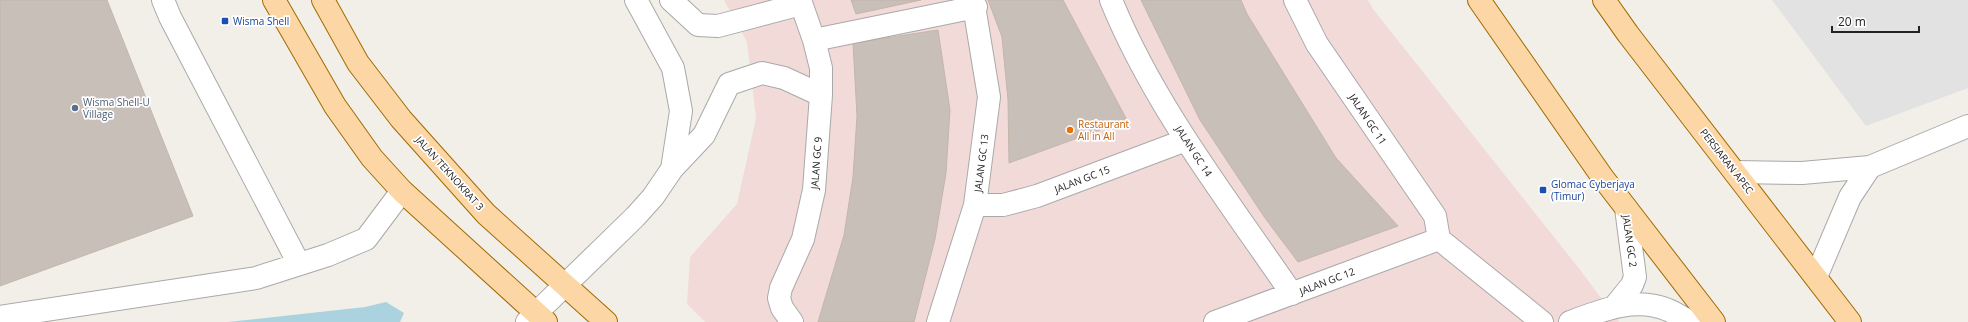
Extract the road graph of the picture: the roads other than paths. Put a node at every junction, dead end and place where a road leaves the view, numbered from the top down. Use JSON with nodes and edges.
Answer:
{"nodes":[{"id":1,"x":163,"y":0,"type":"edge"},
{"id":2,"x":274,"y":0,"type":"edge"},
{"id":3,"x":323,"y":0,"type":"edge"},
{"id":4,"x":636,"y":0,"type":"edge"},
{"id":5,"x":671,"y":0,"type":"edge"},
{"id":6,"x":1111,"y":0,"type":"edge"},
{"id":7,"x":1295,"y":0,"type":"edge"},
{"id":8,"x":1479,"y":0,"type":"edge"},
{"id":9,"x":1604,"y":0,"type":"edge"},
{"id":10,"x":800,"y":2,"type":"edge"},
{"id":11,"x":975,"y":3,"type":"edge"},
{"id":12,"x":814,"y":40,"type":"junction"},
{"id":13,"x":821,"y":95,"type":"junction"},
{"id":14,"x":1968,"y":126,"type":"edge"},
{"id":15,"x":1186,"y":140,"type":"junction"},
{"id":16,"x":1870,"y":167,"type":"junction"},
{"id":17,"x":672,"y":169,"type":"junction"},
{"id":18,"x":1735,"y":172,"type":"junction"},
{"id":19,"x":402,"y":191,"type":"junction"},
{"id":20,"x":976,"y":205,"type":"junction"},
{"id":21,"x":1626,"y":208,"type":"junction"},
{"id":22,"x":1439,"y":239,"type":"junction"},
{"id":23,"x":299,"y":264,"type":"junction"},
{"id":24,"x":1816,"y":277,"type":"junction"},
{"id":25,"x":565,"y":284,"type":"junction"},
{"id":26,"x":1292,"y":294,"type":"junction"},
{"id":27,"x":1620,"y":300,"type":"junction"},
{"id":28,"x":0,"y":317,"type":"edge"},
{"id":29,"x":536,"y":319,"type":"edge"},
{"id":30,"x":791,"y":321,"type":"edge"},
{"id":31,"x":606,"y":322,"type":"edge"},
{"id":32,"x":938,"y":322,"type":"edge"},
{"id":33,"x":1215,"y":322,"type":"edge"},
{"id":34,"x":1542,"y":322,"type":"edge"},
{"id":35,"x":1570,"y":322,"type":"edge"},
{"id":36,"x":1690,"y":322,"type":"edge"},
{"id":37,"x":1714,"y":322,"type":"edge"},
{"id":38,"x":1850,"y":322,"type":"edge"}],
"edges":[{"from":1,"to":23,"type":"street"},
{"from":2,"to":19,"type":"main road"},
{"from":3,"to":25,"type":"main road","name":"JALAN TEKNOKRAT 3"},
{"from":4,"to":17,"type":"street"},
{"from":5,"to":10,"type":"street"},
{"from":6,"to":15,"type":"street","name":"JALAN GC 14"},
{"from":7,"to":22,"type":"street","name":"JALAN GC 11"},
{"from":8,"to":21,"type":"main road"},
{"from":9,"to":18,"type":"main road","name":"PERSIARAN APEC"},
{"from":10,"to":12,"type":"street","name":"JALAN GC 9"},
{"from":11,"to":12,"type":"street"},
{"from":11,"to":20,"type":"street","name":"JALAN GC 13"},
{"from":12,"to":13,"type":"street","name":"JALAN GC 9"},
{"from":13,"to":17,"type":"street"},
{"from":13,"to":30,"type":"street","name":"JALAN GC 9"},
{"from":14,"to":16,"type":"street"},
{"from":15,"to":20,"type":"street","name":"JALAN GC 15"},
{"from":15,"to":26,"type":"street","name":"JALAN GC 14"},
{"from":16,"to":18,"type":"street"},
{"from":16,"to":24,"type":"street"},
{"from":17,"to":25,"type":"street"},
{"from":18,"to":24,"type":"main road","name":"PERSIARAN APEC"},
{"from":19,"to":23,"type":"street"},
{"from":19,"to":29,"type":"main road"},
{"from":20,"to":32,"type":"street","name":"JALAN GC 13"},
{"from":21,"to":27,"type":"street","name":"JALAN GC 2"},
{"from":21,"to":37,"type":"main road"},
{"from":22,"to":26,"type":"street","name":"JALAN GC 12"},
{"from":22,"to":34,"type":"street"},
{"from":23,"to":28,"type":"street"},
{"from":24,"to":38,"type":"main road","name":"PERSIARAN APEC"},
{"from":25,"to":29,"type":"street"},
{"from":25,"to":31,"type":"main road","name":"JALAN TEKNOKRAT 3"},
{"from":26,"to":33,"type":"street","name":"JALAN GC 12"},
{"from":27,"to":35,"type":"street"},
{"from":27,"to":36,"type":"street"}]}
